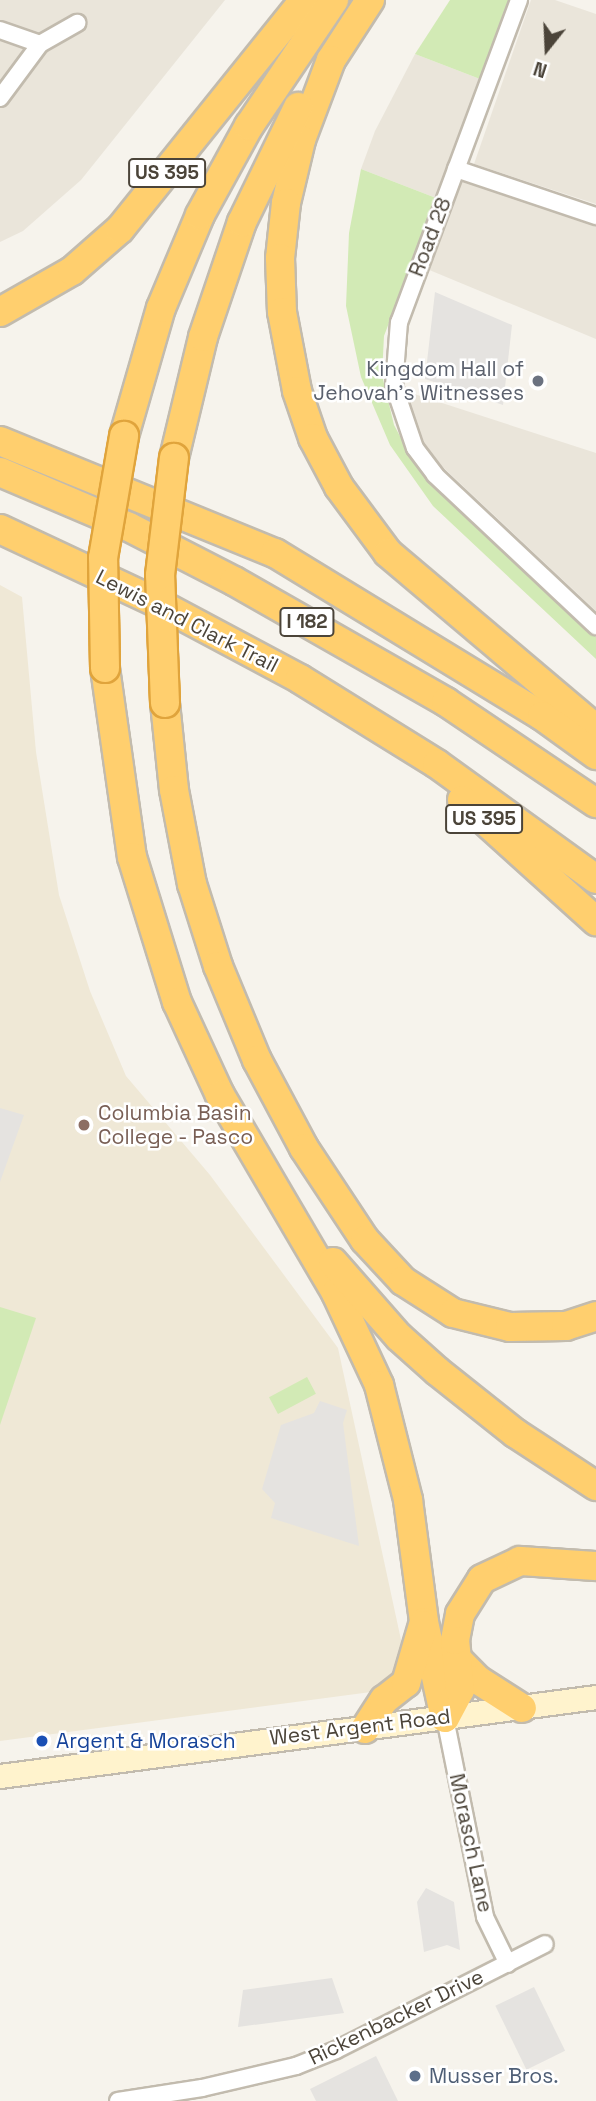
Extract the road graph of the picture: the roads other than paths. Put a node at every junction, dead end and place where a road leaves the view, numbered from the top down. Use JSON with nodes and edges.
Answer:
{"nodes":[{"id":1,"x":304,"y":0,"type":"edge"},
{"id":2,"x":334,"y":0,"type":"edge"},
{"id":3,"x":370,"y":0,"type":"edge"},
{"id":4,"x":519,"y":0,"type":"edge"},
{"id":5,"x":77,"y":23,"type":"dead end"},
{"id":6,"x":0,"y":30,"type":"edge"},
{"id":7,"x":40,"y":44,"type":"junction"},
{"id":8,"x":331,"y":60,"type":"junction"},
{"id":9,"x":0,"y":98,"type":"edge"},
{"id":10,"x":456,"y":169,"type":"junction"},
{"id":11,"x":596,"y":216,"type":"edge"},
{"id":12,"x":0,"y":312,"type":"edge"},
{"id":13,"x":0,"y":441,"type":"edge"},
{"id":14,"x":0,"y":472,"type":"edge"},
{"id":15,"x":0,"y":529,"type":"edge"},
{"id":16,"x":596,"y":626,"type":"edge"},
{"id":17,"x":369,"y":720,"type":"junction"},
{"id":18,"x":596,"y":730,"type":"edge"},
{"id":19,"x":596,"y":755,"type":"edge"},
{"id":20,"x":596,"y":803,"type":"edge"},
{"id":21,"x":596,"y":879,"type":"edge"},
{"id":22,"x":596,"y":921,"type":"edge"},
{"id":23,"x":268,"y":1180,"type":"junction"},
{"id":24,"x":596,"y":1316,"type":"edge"},
{"id":25,"x":596,"y":1486,"type":"edge"},
{"id":26,"x":596,"y":1566,"type":"edge"},
{"id":27,"x":424,"y":1622,"type":"junction"},
{"id":28,"x":458,"y":1660,"type":"junction"},
{"id":29,"x":596,"y":1697,"type":"edge"},
{"id":30,"x":522,"y":1708,"type":"junction"},
{"id":31,"x":445,"y":1718,"type":"junction"},
{"id":32,"x":365,"y":1729,"type":"junction"},
{"id":33,"x":0,"y":1776,"type":"edge"},
{"id":34,"x":545,"y":1944,"type":"dead end"},
{"id":35,"x":508,"y":1964,"type":"junction"},
{"id":36,"x":118,"y":2101,"type":"edge"}],
"edges":[{"from":1,"to":12,"type":"highway","number":"US 395"},
{"from":2,"to":23,"type":"highway","bridge":true},
{"from":3,"to":8,"type":"highway"},
{"from":4,"to":10,"type":"street","name":"Road 28"},
{"from":5,"to":7,"type":"street"},
{"from":6,"to":7,"type":"street"},
{"from":7,"to":9,"type":"street"},
{"from":8,"to":18,"type":"highway"},
{"from":8,"to":24,"type":"highway","bridge":true},
{"from":10,"to":11,"type":"street"},
{"from":10,"to":16,"type":"street","name":"Road 28"},
{"from":13,"to":19,"type":"highway"},
{"from":14,"to":20,"type":"highway","number":"I 182"},
{"from":15,"to":17,"type":"highway","name":"Lewis and Clark Trail","number":"I 182"},
{"from":17,"to":21,"type":"highway","number":"I 182"},
{"from":17,"to":22,"type":"highway","number":"US 395"},
{"from":23,"to":25,"type":"highway"},
{"from":23,"to":27,"type":"highway"},
{"from":26,"to":28,"type":"highway"},
{"from":27,"to":31,"type":"highway"},
{"from":27,"to":32,"type":"highway"},
{"from":28,"to":30,"type":"highway"},
{"from":28,"to":31,"type":"highway"},
{"from":29,"to":30,"type":"main road","name":"West Argent Road"},
{"from":30,"to":31,"type":"main road","name":"West Argent Road"},
{"from":31,"to":32,"type":"main road","name":"West Argent Road"},
{"from":31,"to":35,"type":"street","name":"Morasch Lane"},
{"from":32,"to":33,"type":"main road","name":"West Argent Road"},
{"from":34,"to":35,"type":"street","name":"Rickenbacker Drive"},
{"from":35,"to":36,"type":"street","name":"Rickenbacker Drive"}]}
